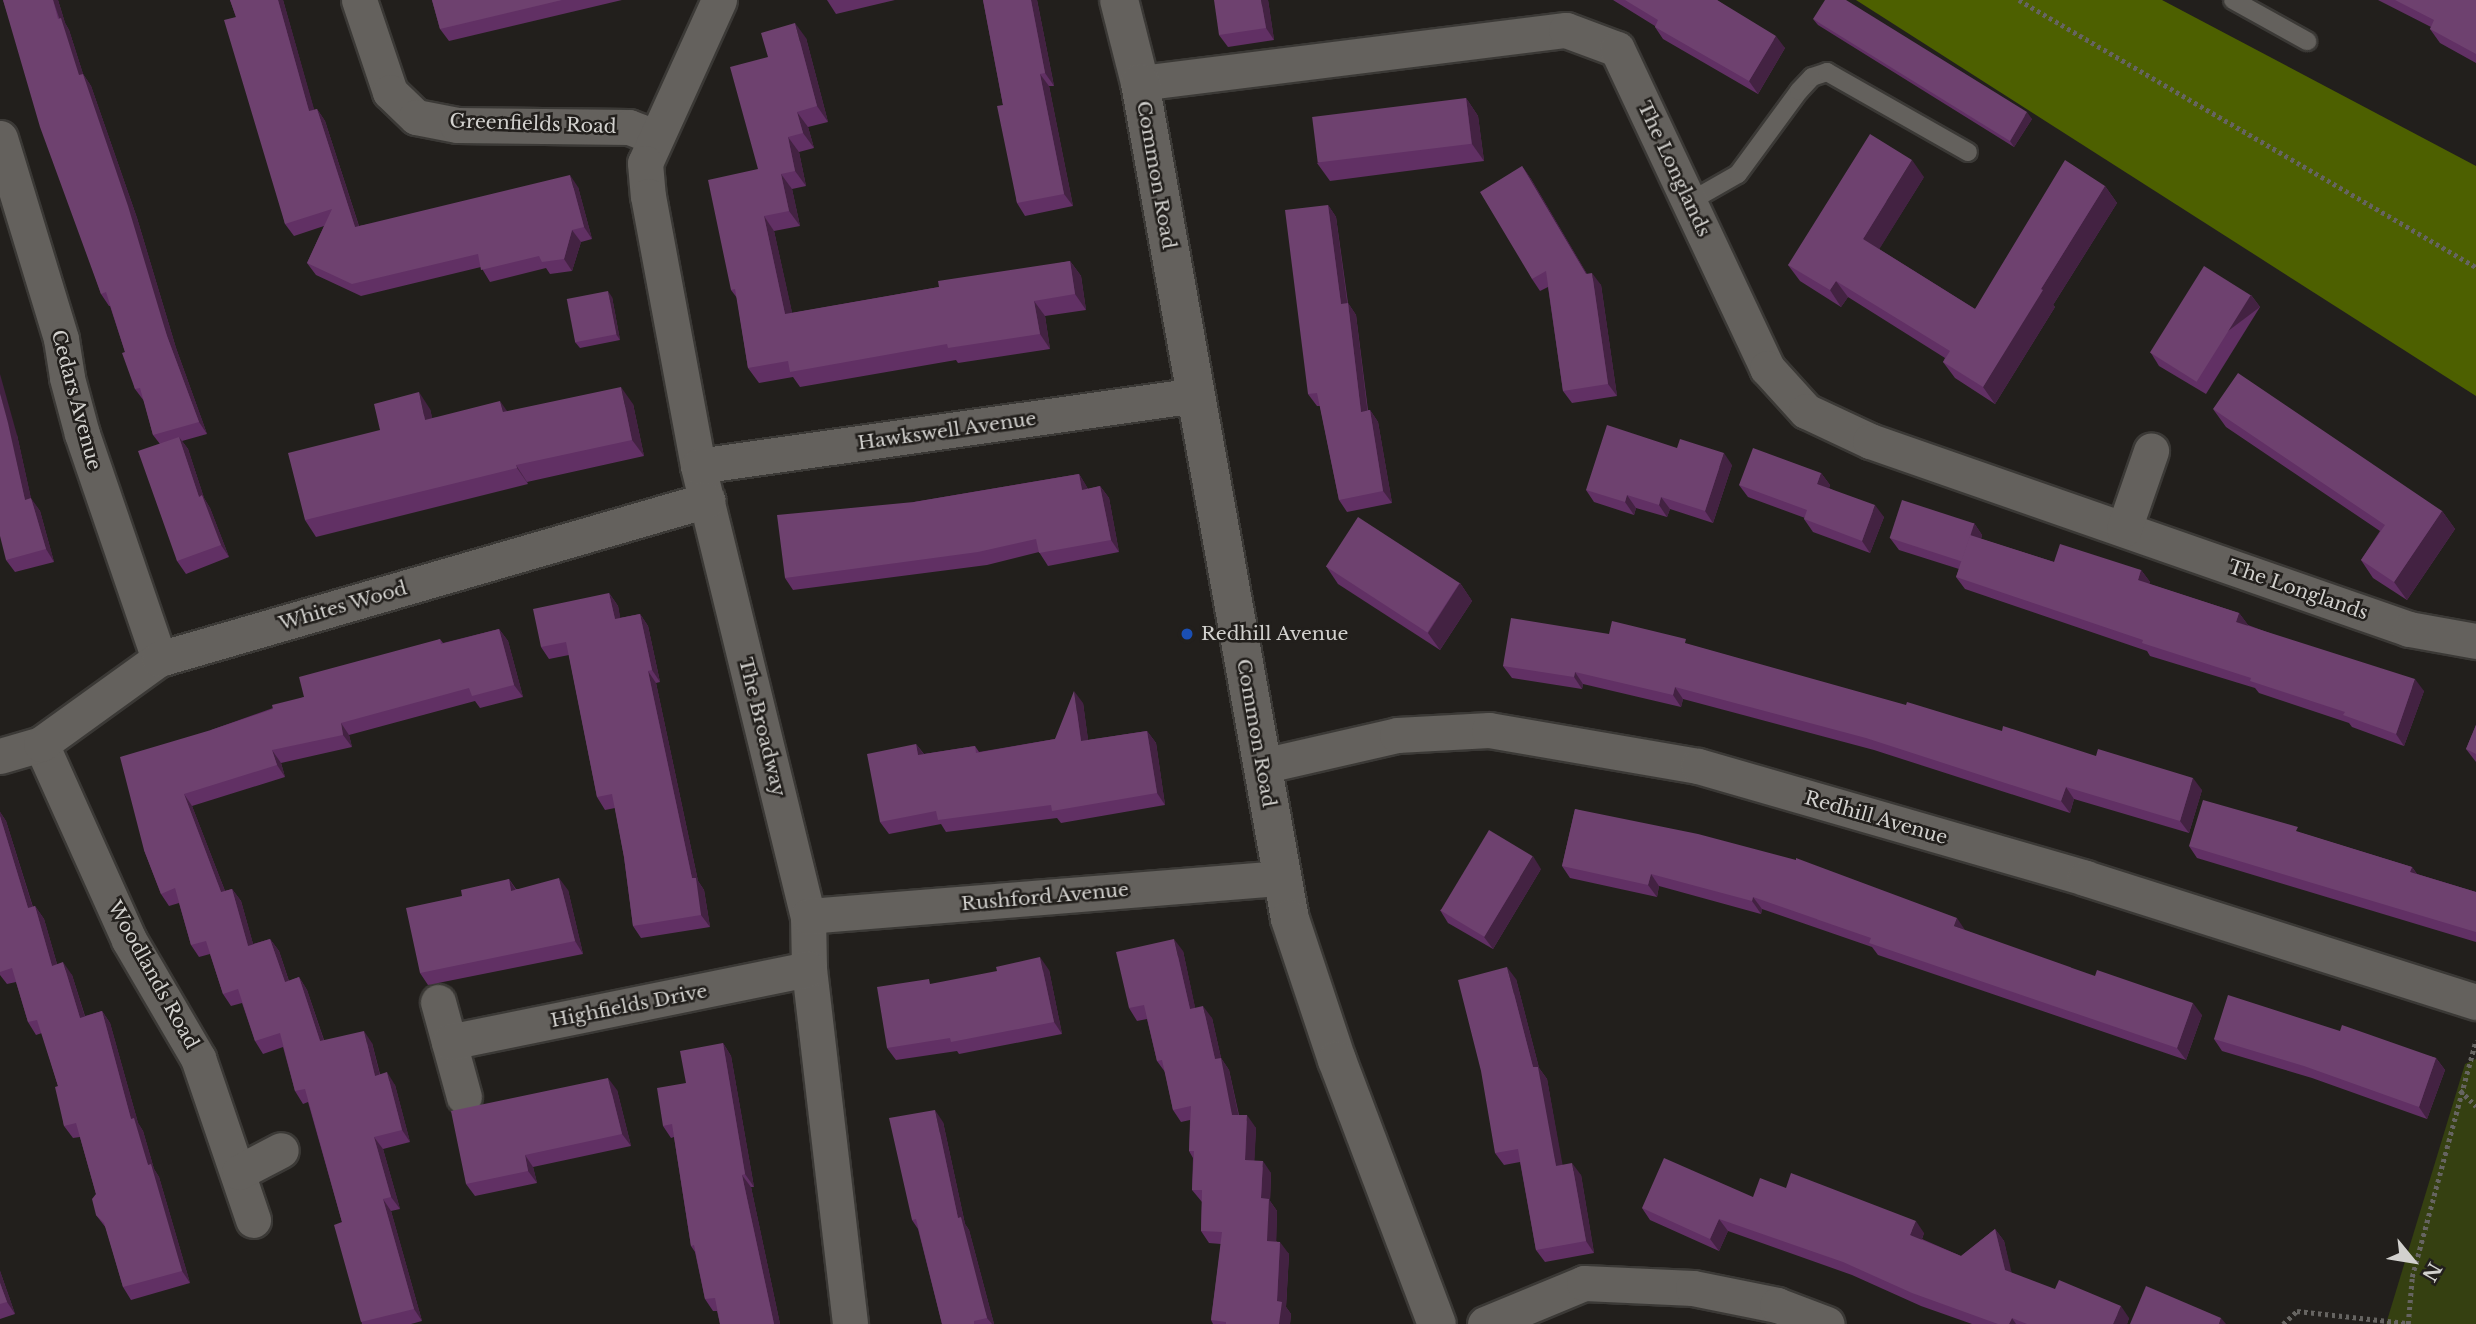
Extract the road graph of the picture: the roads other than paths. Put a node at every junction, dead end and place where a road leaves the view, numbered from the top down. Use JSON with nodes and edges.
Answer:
{"nodes":[{"id":1,"x":359,"y":0,"type":"edge"},
{"id":2,"x":719,"y":0,"type":"edge"},
{"id":3,"x":1119,"y":0,"type":"edge"},
{"id":4,"x":2233,"y":0,"type":"edge"},
{"id":5,"x":2307,"y":41,"type":"dead end"},
{"id":6,"x":1140,"y":83,"type":"junction"},
{"id":7,"x":656,"y":137,"type":"junction"},
{"id":8,"x":0,"y":138,"type":"edge"},
{"id":9,"x":1968,"y":152,"type":"dead end"},
{"id":10,"x":1689,"y":202,"type":"junction"},
{"id":11,"x":1196,"y":395,"type":"junction"},
{"id":12,"x":2151,"y":452,"type":"dead end"},
{"id":13,"x":698,"y":466,"type":"junction"},
{"id":14,"x":708,"y":500,"type":"junction"},
{"id":15,"x":2124,"y":529,"type":"junction"},
{"id":16,"x":2476,"y":641,"type":"edge"},
{"id":17,"x":159,"y":659,"type":"junction"},
{"id":18,"x":41,"y":744,"type":"junction"},
{"id":19,"x":0,"y":756,"type":"edge"},
{"id":20,"x":1262,"y":766,"type":"junction"},
{"id":21,"x":1282,"y":878,"type":"junction"},
{"id":22,"x":808,"y":916,"type":"junction"},
{"id":23,"x":809,"y":969,"type":"junction"},
{"id":24,"x":438,"y":1002,"type":"dead end"},
{"id":25,"x":2476,"y":1002,"type":"edge"},
{"id":26,"x":449,"y":1042,"type":"junction"},
{"id":27,"x":464,"y":1097,"type":"dead end"},
{"id":28,"x":281,"y":1150,"type":"dead end"},
{"id":29,"x":239,"y":1172,"type":"junction"},
{"id":30,"x":253,"y":1220,"type":"dead end"},
{"id":31,"x":850,"y":1324,"type":"edge"},
{"id":32,"x":1437,"y":1324,"type":"edge"},
{"id":33,"x":1485,"y":1324,"type":"edge"},
{"id":34,"x":1827,"y":1324,"type":"edge"}],
"edges":[{"from":1,"to":7,"type":"street","name":"Greenfields Road"},
{"from":2,"to":7,"type":"street","name":"The Broadway"},
{"from":3,"to":6,"type":"street","name":"Common Road"},
{"from":4,"to":5,"type":"lane"},
{"from":6,"to":10,"type":"street","name":"The Longlands"},
{"from":6,"to":11,"type":"street","name":"Common Road"},
{"from":7,"to":13,"type":"street","name":"The Broadway"},
{"from":8,"to":17,"type":"street","name":"Cedars Avenue"},
{"from":9,"to":10,"type":"lane"},
{"from":10,"to":15,"type":"street","name":"The Longlands"},
{"from":11,"to":13,"type":"street","name":"Hawkswell Avenue"},
{"from":11,"to":20,"type":"street","name":"Common Road"},
{"from":12,"to":15,"type":"street"},
{"from":13,"to":14,"type":"street","name":"The Broadway"},
{"from":14,"to":17,"type":"street","name":"Whites Wood"},
{"from":14,"to":22,"type":"street","name":"The Broadway"},
{"from":15,"to":16,"type":"street","name":"The Longlands"},
{"from":17,"to":18,"type":"street","name":"Whites Wood"},
{"from":18,"to":19,"type":"street","name":"Whites Wood"},
{"from":18,"to":29,"type":"street","name":"Woodlands Road"},
{"from":20,"to":21,"type":"street","name":"Common Road"},
{"from":20,"to":25,"type":"street","name":"Redhill Avenue"},
{"from":21,"to":22,"type":"street","name":"Rushford Avenue"},
{"from":21,"to":32,"type":"street","name":"Common Road"},
{"from":22,"to":23,"type":"street","name":"The Broadway"},
{"from":23,"to":26,"type":"street","name":"Highfields Drive"},
{"from":23,"to":31,"type":"street","name":"The Broadway"},
{"from":24,"to":26,"type":"street"},
{"from":26,"to":27,"type":"street"},
{"from":28,"to":29,"type":"street"},
{"from":29,"to":30,"type":"street","name":"Woodlands Road"},
{"from":33,"to":34,"type":"street"}]}
